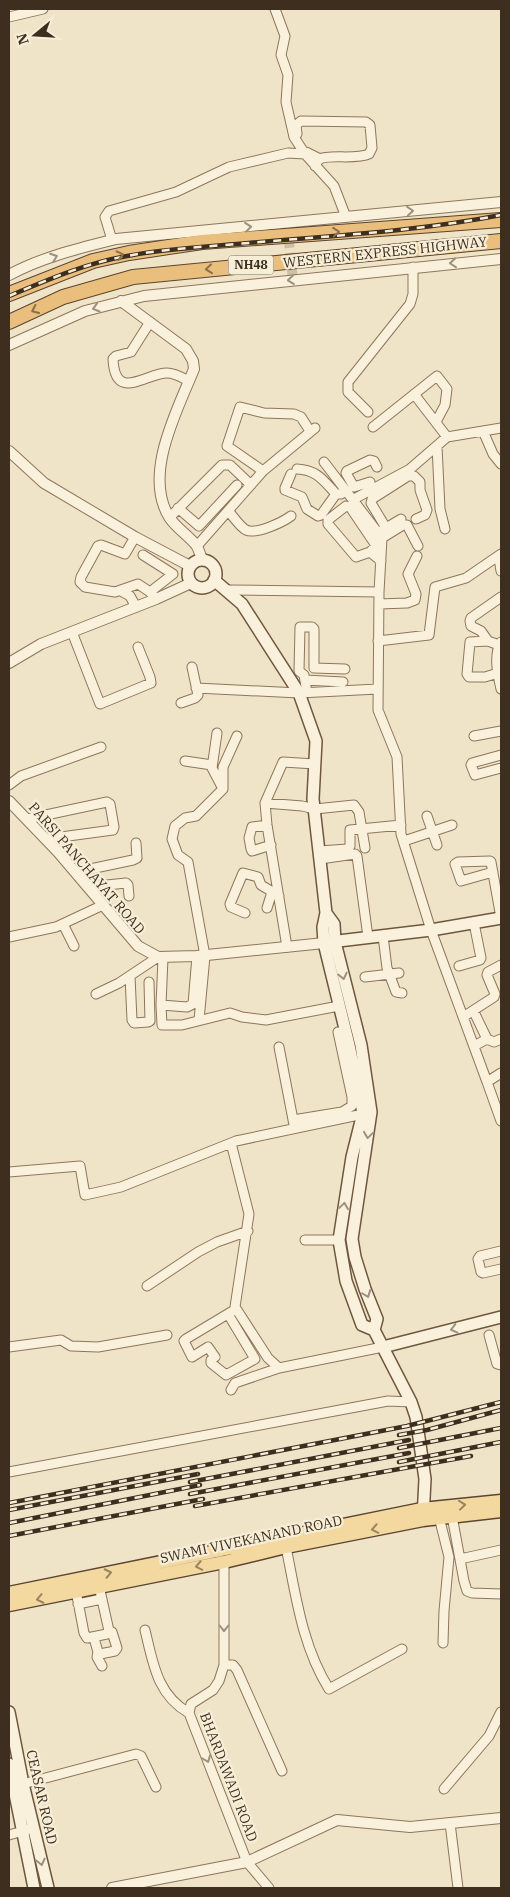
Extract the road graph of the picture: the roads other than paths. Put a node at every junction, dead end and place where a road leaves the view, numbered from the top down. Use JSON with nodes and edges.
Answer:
{"nodes":[{"id":1,"x":43,"y":9,"type":"edge"},
{"id":2,"x":275,"y":9,"type":"edge"},
{"id":3,"x":9,"y":17,"type":"edge"},
{"id":4,"x":305,"y":154,"type":"junction"},
{"id":5,"x":318,"y":162,"type":"junction"},
{"id":6,"x":501,"y":202,"type":"edge"},
{"id":7,"x":346,"y":217,"type":"junction"},
{"id":8,"x":501,"y":220,"type":"edge"},
{"id":9,"x":112,"y":240,"type":"junction"},
{"id":10,"x":501,"y":241,"type":"edge"},
{"id":11,"x":501,"y":259,"type":"edge"},
{"id":12,"x":413,"y":267,"type":"junction"},
{"id":13,"x":9,"y":275,"type":"edge"},
{"id":14,"x":9,"y":294,"type":"edge"},
{"id":15,"x":121,"y":301,"type":"junction"},
{"id":16,"x":9,"y":322,"type":"edge"},
{"id":17,"x":150,"y":322,"type":"junction"},
{"id":18,"x":9,"y":344,"type":"edge"},
{"id":19,"x":189,"y":381,"type":"junction"},
{"id":20,"x":414,"y":394,"type":"junction"},
{"id":21,"x":368,"y":412,"type":"dead end"},
{"id":22,"x":436,"y":422,"type":"junction"},
{"id":23,"x":373,"y":428,"type":"dead end"},
{"id":24,"x":501,"y":428,"type":"edge"},
{"id":25,"x":482,"y":431,"type":"junction"},
{"id":26,"x":447,"y":438,"type":"junction"},
{"id":27,"x":437,"y":446,"type":"junction"},
{"id":28,"x":9,"y":451,"type":"edge"},
{"id":29,"x":501,"y":464,"type":"edge"},
{"id":30,"x":377,"y":467,"type":"dead end"},
{"id":31,"x":263,"y":471,"type":"junction"},
{"id":32,"x":316,"y":474,"type":"junction"},
{"id":33,"x":348,"y":477,"type":"junction"},
{"id":34,"x":340,"y":482,"type":"junction"},
{"id":35,"x":237,"y":485,"type":"dead end"},
{"id":36,"x":251,"y":485,"type":"junction"},
{"id":37,"x":370,"y":485,"type":"junction"},
{"id":38,"x":336,"y":494,"type":"junction"},
{"id":39,"x":351,"y":497,"type":"junction"},
{"id":40,"x":178,"y":508,"type":"junction"},
{"id":41,"x":229,"y":512,"type":"junction"},
{"id":42,"x":291,"y":516,"type":"dead end"},
{"id":43,"x":170,"y":517,"type":"junction"},
{"id":44,"x":401,"y":519,"type":"dead end"},
{"id":45,"x":416,"y":519,"type":"dead end"},
{"id":46,"x":445,"y":529,"type":"dead end"},
{"id":47,"x":382,"y":533,"type":"junction"},
{"id":48,"x":135,"y":537,"type":"junction"},
{"id":49,"x":150,"y":544,"type":"junction"},
{"id":50,"x":197,"y":546,"type":"junction"},
{"id":51,"x":418,"y":546,"type":"dead end"},
{"id":52,"x":384,"y":550,"type":"dead end"},
{"id":53,"x":370,"y":552,"type":"junction"},
{"id":54,"x":417,"y":556,"type":"dead end"},
{"id":55,"x":500,"y":556,"type":"edge"},
{"id":56,"x":202,"y":559,"type":"junction"},
{"id":57,"x":381,"y":563,"type":"junction"},
{"id":58,"x":190,"y":566,"type":"junction"},
{"id":59,"x":501,"y":571,"type":"edge"},
{"id":60,"x":214,"y":580,"type":"junction"},
{"id":61,"x":191,"y":583,"type":"junction"},
{"id":62,"x":228,"y":590,"type":"junction"},
{"id":63,"x":121,"y":591,"type":"junction"},
{"id":64,"x":379,"y":592,"type":"junction"},
{"id":65,"x":153,"y":595,"type":"junction"},
{"id":66,"x":501,"y":597,"type":"edge"},
{"id":67,"x":379,"y":604,"type":"junction"},
{"id":68,"x":136,"y":607,"type":"junction"},
{"id":69,"x":72,"y":632,"type":"junction"},
{"id":70,"x":378,"y":641,"type":"junction"},
{"id":71,"x":488,"y":641,"type":"junction"},
{"id":72,"x":500,"y":644,"type":"edge"},
{"id":73,"x":138,"y":647,"type":"dead end"},
{"id":74,"x":9,"y":663,"type":"edge"},
{"id":75,"x":192,"y":667,"type":"dead end"},
{"id":76,"x":345,"y":669,"type":"dead end"},
{"id":77,"x":498,"y":673,"type":"junction"},
{"id":78,"x":306,"y":680,"type":"junction"},
{"id":79,"x":342,"y":682,"type":"dead end"},
{"id":80,"x":196,"y":688,"type":"junction"},
{"id":81,"x":378,"y":689,"type":"junction"},
{"id":82,"x":501,"y":689,"type":"edge"},
{"id":83,"x":303,"y":693,"type":"junction"},
{"id":84,"x":181,"y":703,"type":"dead end"},
{"id":85,"x":501,"y":731,"type":"edge"},
{"id":86,"x":217,"y":733,"type":"dead end"},
{"id":87,"x":237,"y":736,"type":"dead end"},
{"id":88,"x":474,"y":736,"type":"dead end"},
{"id":89,"x":101,"y":747,"type":"dead end"},
{"id":90,"x":501,"y":755,"type":"edge"},
{"id":91,"x":185,"y":761,"type":"dead end"},
{"id":92,"x":315,"y":764,"type":"junction"},
{"id":93,"x":212,"y":765,"type":"junction"},
{"id":94,"x":501,"y":768,"type":"edge"},
{"id":95,"x":9,"y":785,"type":"edge"},
{"id":96,"x":223,"y":789,"type":"junction"},
{"id":97,"x":9,"y":800,"type":"edge"},
{"id":98,"x":265,"y":803,"type":"junction"},
{"id":99,"x":315,"y":810,"type":"junction"},
{"id":100,"x":427,"y":816,"type":"dead end"},
{"id":101,"x":27,"y":819,"type":"junction"},
{"id":102,"x":267,"y":825,"type":"junction"},
{"id":103,"x":401,"y":825,"type":"junction"},
{"id":104,"x":452,"y":826,"type":"dead end"},
{"id":105,"x":362,"y":828,"type":"junction"},
{"id":106,"x":433,"y":832,"type":"junction"},
{"id":107,"x":46,"y":839,"type":"junction"},
{"id":108,"x":407,"y":841,"type":"junction"},
{"id":109,"x":136,"y":843,"type":"dead end"},
{"id":110,"x":271,"y":845,"type":"junction"},
{"id":111,"x":437,"y":845,"type":"dead end"},
{"id":112,"x":365,"y":848,"type":"dead end"},
{"id":113,"x":320,"y":855,"type":"junction"},
{"id":114,"x":76,"y":872,"type":"junction"},
{"id":115,"x":493,"y":872,"type":"dead end"},
{"id":116,"x":88,"y":887,"type":"junction"},
{"id":117,"x":276,"y":894,"type":"junction"},
{"id":118,"x":129,"y":896,"type":"dead end"},
{"id":119,"x":103,"y":905,"type":"junction"},
{"id":120,"x":267,"y":908,"type":"dead end"},
{"id":121,"x":245,"y":913,"type":"dead end"},
{"id":122,"x":501,"y":918,"type":"edge"},
{"id":123,"x":474,"y":923,"type":"junction"},
{"id":124,"x":63,"y":924,"type":"junction"},
{"id":125,"x":430,"y":930,"type":"junction"},
{"id":126,"x":382,"y":936,"type":"junction"},
{"id":127,"x":9,"y":937,"type":"edge"},
{"id":128,"x":368,"y":937,"type":"junction"},
{"id":129,"x":330,"y":942,"type":"junction"},
{"id":130,"x":74,"y":946,"type":"dead end"},
{"id":131,"x":288,"y":947,"type":"junction"},
{"id":132,"x":201,"y":956,"type":"junction"},
{"id":133,"x":161,"y":957,"type":"junction"},
{"id":134,"x":501,"y":965,"type":"edge"},
{"id":135,"x":459,"y":966,"type":"dead end"},
{"id":136,"x":399,"y":973,"type":"dead end"},
{"id":137,"x":389,"y":974,"type":"junction"},
{"id":138,"x":130,"y":976,"type":"junction"},
{"id":139,"x":365,"y":977,"type":"dead end"},
{"id":140,"x":149,"y":982,"type":"dead end"},
{"id":141,"x":402,"y":993,"type":"dead end"},
{"id":142,"x":96,"y":994,"type":"dead end"},
{"id":143,"x":161,"y":1005,"type":"junction"},
{"id":144,"x":339,"y":1006,"type":"junction"},
{"id":145,"x":474,"y":1012,"type":"junction"},
{"id":146,"x":463,"y":1017,"type":"junction"},
{"id":147,"x":199,"y":1020,"type":"junction"},
{"id":148,"x":338,"y":1032,"type":"dead end"},
{"id":149,"x":487,"y":1039,"type":"junction"},
{"id":150,"x":501,"y":1039,"type":"edge"},
{"id":151,"x":345,"y":1046,"type":"junction"},
{"id":152,"x":474,"y":1046,"type":"junction"},
{"id":153,"x":279,"y":1048,"type":"dead end"},
{"id":154,"x":501,"y":1074,"type":"edge"},
{"id":155,"x":352,"y":1078,"type":"junction"},
{"id":156,"x":487,"y":1082,"type":"junction"},
{"id":157,"x":367,"y":1113,"type":"junction"},
{"id":158,"x":501,"y":1121,"type":"edge"},
{"id":159,"x":294,"y":1124,"type":"junction"},
{"id":160,"x":231,"y":1144,"type":"junction"},
{"id":161,"x":9,"y":1172,"type":"edge"},
{"id":162,"x":248,"y":1231,"type":"junction"},
{"id":163,"x":305,"y":1240,"type":"dead end"},
{"id":164,"x":339,"y":1240,"type":"junction"},
{"id":165,"x":501,"y":1250,"type":"edge"},
{"id":166,"x":501,"y":1269,"type":"edge"},
{"id":167,"x":147,"y":1286,"type":"dead end"},
{"id":168,"x":232,"y":1311,"type":"junction"},
{"id":169,"x":501,"y":1317,"type":"edge"},
{"id":170,"x":376,"y":1325,"type":"junction"},
{"id":171,"x":167,"y":1335,"type":"dead end"},
{"id":172,"x":489,"y":1335,"type":"dead end"},
{"id":173,"x":254,"y":1336,"type":"junction"},
{"id":174,"x":245,"y":1342,"type":"junction"},
{"id":175,"x":9,"y":1347,"type":"edge"},
{"id":176,"x":383,"y":1347,"type":"junction"},
{"id":177,"x":501,"y":1365,"type":"edge"},
{"id":178,"x":279,"y":1368,"type":"junction"},
{"id":179,"x":232,"y":1390,"type":"dead end"},
{"id":180,"x":411,"y":1402,"type":"junction"},
{"id":181,"x":9,"y":1472,"type":"edge"},
{"id":182,"x":501,"y":1500,"type":"edge"},
{"id":183,"x":501,"y":1511,"type":"edge"},
{"id":184,"x":423,"y":1515,"type":"junction"},
{"id":185,"x":445,"y":1517,"type":"junction"},
{"id":186,"x":286,"y":1547,"type":"junction"},
{"id":187,"x":501,"y":1550,"type":"edge"},
{"id":188,"x":460,"y":1559,"type":"junction"},
{"id":189,"x":224,"y":1562,"type":"junction"},
{"id":190,"x":99,"y":1586,"type":"junction"},
{"id":191,"x":76,"y":1591,"type":"junction"},
{"id":192,"x":9,"y":1593,"type":"edge"},
{"id":193,"x":501,"y":1594,"type":"edge"},
{"id":194,"x":102,"y":1599,"type":"junction"},
{"id":195,"x":78,"y":1604,"type":"junction"},
{"id":196,"x":9,"y":1605,"type":"edge"},
{"id":197,"x":145,"y":1630,"type":"dead end"},
{"id":198,"x":109,"y":1631,"type":"junction"},
{"id":199,"x":94,"y":1638,"type":"junction"},
{"id":200,"x":443,"y":1643,"type":"dead end"},
{"id":201,"x":402,"y":1650,"type":"dead end"},
{"id":202,"x":98,"y":1652,"type":"junction"},
{"id":203,"x":224,"y":1665,"type":"junction"},
{"id":204,"x":102,"y":1666,"type":"dead end"},
{"id":205,"x":9,"y":1712,"type":"edge"},
{"id":206,"x":189,"y":1713,"type":"junction"},
{"id":207,"x":500,"y":1719,"type":"edge"},
{"id":208,"x":11,"y":1735,"type":"edge"},
{"id":209,"x":9,"y":1764,"type":"edge"},
{"id":210,"x":282,"y":1771,"type":"dead end"},
{"id":211,"x":18,"y":1785,"type":"junction"},
{"id":212,"x":156,"y":1787,"type":"dead end"},
{"id":213,"x":444,"y":1788,"type":"dead end"},
{"id":214,"x":501,"y":1818,"type":"edge"},
{"id":215,"x":450,"y":1823,"type":"junction"},
{"id":216,"x":28,"y":1830,"type":"junction"},
{"id":217,"x":9,"y":1835,"type":"edge"},
{"id":218,"x":247,"y":1862,"type":"junction"},
{"id":219,"x":34,"y":1888,"type":"edge"},
{"id":220,"x":48,"y":1888,"type":"edge"},
{"id":221,"x":112,"y":1888,"type":"edge"},
{"id":222,"x":269,"y":1888,"type":"edge"},
{"id":223,"x":458,"y":1888,"type":"edge"}],
"edges":[{"from":1,"to":3,"type":"street"},
{"from":2,"to":4,"type":"street"},
{"from":4,"to":5,"type":"street"},
{"from":4,"to":9,"type":"street"},
{"from":5,"to":5,"type":"street"},
{"from":5,"to":7,"type":"street"},
{"from":7,"to":6,"type":"street","one_way":true},
{"from":9,"to":7,"type":"street","one_way":true},
{"from":14,"to":8,"type":"highway","name":"WESTERN EXPRESS HIGHWAY","number":"NH48","one_way":true},
{"from":13,"to":9,"type":"street","one_way":true},
{"from":10,"to":16,"type":"highway","name":"WESTERN EXPRESS HIGHWAY","number":"NH48","one_way":true},
{"from":11,"to":12,"type":"street","one_way":true},
{"from":12,"to":15,"type":"street","one_way":true},
{"from":12,"to":21,"type":"street"},
{"from":15,"to":17,"type":"street"},
{"from":15,"to":18,"type":"street","one_way":true},
{"from":17,"to":19,"type":"street"},
{"from":17,"to":19,"type":"street"},
{"from":19,"to":43,"type":"street"},
{"from":20,"to":22,"type":"street"},
{"from":20,"to":22,"type":"street"},
{"from":20,"to":23,"type":"street"},
{"from":22,"to":26,"type":"street"},
{"from":24,"to":25,"type":"street"},
{"from":25,"to":26,"type":"street"},
{"from":25,"to":29,"type":"street"},
{"from":26,"to":27,"type":"street"},
{"from":27,"to":37,"type":"street"},
{"from":27,"to":46,"type":"street"},
{"from":28,"to":48,"type":"street"},
{"from":30,"to":33,"type":"street"},
{"from":31,"to":31,"type":"street"},
{"from":31,"to":36,"type":"street"},
{"from":32,"to":34,"type":"street"},
{"from":32,"to":38,"type":"street"},
{"from":32,"to":38,"type":"street"},
{"from":33,"to":34,"type":"street"},
{"from":33,"to":37,"type":"street"},
{"from":34,"to":39,"type":"street"},
{"from":35,"to":40,"type":"street"},
{"from":36,"to":40,"type":"street"},
{"from":36,"to":41,"type":"street"},
{"from":37,"to":39,"type":"street"},
{"from":38,"to":39,"type":"street"},
{"from":39,"to":47,"type":"street"},
{"from":40,"to":43,"type":"street"},
{"from":41,"to":42,"type":"street"},
{"from":41,"to":50,"type":"street"},
{"from":43,"to":50,"type":"street"},
{"from":44,"to":47,"type":"street"},
{"from":45,"to":47,"type":"street"},
{"from":47,"to":51,"type":"street"},
{"from":47,"to":57,"type":"street"},
{"from":48,"to":49,"type":"street"},
{"from":48,"to":63,"type":"street"},
{"from":49,"to":58,"type":"street"},
{"from":49,"to":65,"type":"street"},
{"from":50,"to":56,"type":"street"},
{"from":52,"to":57,"type":"street"},
{"from":53,"to":53,"type":"street"},
{"from":53,"to":57,"type":"street"},
{"from":54,"to":67,"type":"street"},
{"from":55,"to":59,"type":"street"},
{"from":55,"to":70,"type":"street"},
{"from":56,"to":58,"type":"main road"},
{"from":56,"to":60,"type":"main road"},
{"from":57,"to":64,"type":"street"},
{"from":58,"to":61,"type":"main road"},
{"from":60,"to":61,"type":"main road"},
{"from":60,"to":62,"type":"main road"},
{"from":61,"to":65,"type":"street"},
{"from":62,"to":64,"type":"street"},
{"from":62,"to":83,"type":"main road"},
{"from":63,"to":65,"type":"street"},
{"from":63,"to":68,"type":"street"},
{"from":64,"to":67,"type":"street"},
{"from":65,"to":68,"type":"street"},
{"from":66,"to":71,"type":"street"},
{"from":67,"to":70,"type":"street"},
{"from":68,"to":69,"type":"street"},
{"from":69,"to":73,"type":"street"},
{"from":69,"to":74,"type":"street"},
{"from":70,"to":81,"type":"street"},
{"from":71,"to":72,"type":"street"},
{"from":71,"to":77,"type":"street"},
{"from":72,"to":77,"type":"street"},
{"from":75,"to":80,"type":"street"},
{"from":76,"to":78,"type":"street"},
{"from":77,"to":82,"type":"street"},
{"from":78,"to":79,"type":"street"},
{"from":78,"to":83,"type":"street"},
{"from":80,"to":83,"type":"street"},
{"from":80,"to":84,"type":"street"},
{"from":81,"to":83,"type":"street"},
{"from":81,"to":103,"type":"street"},
{"from":83,"to":92,"type":"main road"},
{"from":85,"to":88,"type":"street"},
{"from":86,"to":93,"type":"street"},
{"from":87,"to":96,"type":"street"},
{"from":89,"to":95,"type":"street"},
{"from":90,"to":94,"type":"street"},
{"from":91,"to":93,"type":"street"},
{"from":92,"to":98,"type":"street"},
{"from":92,"to":99,"type":"main road"},
{"from":93,"to":96,"type":"street"},
{"from":96,"to":132,"type":"street"},
{"from":97,"to":101,"type":"street","name":"PARSI PANCHAYAT ROAD"},
{"from":98,"to":99,"type":"street"},
{"from":98,"to":102,"type":"street"},
{"from":99,"to":105,"type":"street"},
{"from":99,"to":113,"type":"main road"},
{"from":100,"to":106,"type":"street"},
{"from":101,"to":107,"type":"street","name":"PARSI PANCHAYAT ROAD"},
{"from":101,"to":107,"type":"street"},
{"from":102,"to":110,"type":"street"},
{"from":102,"to":110,"type":"street"},
{"from":103,"to":105,"type":"street"},
{"from":103,"to":108,"type":"street"},
{"from":104,"to":106,"type":"street"},
{"from":105,"to":112,"type":"street"},
{"from":105,"to":113,"type":"street"},
{"from":106,"to":108,"type":"street"},
{"from":106,"to":111,"type":"street"},
{"from":107,"to":114,"type":"street","name":"PARSI PANCHAYAT ROAD"},
{"from":108,"to":125,"type":"street"},
{"from":109,"to":114,"type":"street"},
{"from":110,"to":117,"type":"street"},
{"from":113,"to":128,"type":"street"},
{"from":113,"to":129,"type":"main road"},
{"from":114,"to":116,"type":"street","name":"PARSI PANCHAYAT ROAD"},
{"from":115,"to":122,"type":"street"},
{"from":116,"to":118,"type":"street"},
{"from":116,"to":119,"type":"street","name":"PARSI PANCHAYAT ROAD"},
{"from":117,"to":120,"type":"street"},
{"from":117,"to":121,"type":"street"},
{"from":117,"to":131,"type":"street"},
{"from":119,"to":124,"type":"street"},
{"from":119,"to":133,"type":"street","name":"PARSI PANCHAYAT ROAD"},
{"from":122,"to":123,"type":"main road"},
{"from":123,"to":125,"type":"main road"},
{"from":123,"to":135,"type":"street"},
{"from":124,"to":127,"type":"street"},
{"from":124,"to":130,"type":"street"},
{"from":125,"to":126,"type":"main road"},
{"from":125,"to":146,"type":"street"},
{"from":126,"to":128,"type":"main road"},
{"from":126,"to":137,"type":"street"},
{"from":128,"to":129,"type":"main road"},
{"from":129,"to":131,"type":"street"},
{"from":129,"to":144,"type":"main road"},
{"from":129,"to":157,"type":"main road","one_way":true},
{"from":131,"to":132,"type":"street"},
{"from":132,"to":133,"type":"street"},
{"from":132,"to":143,"type":"street"},
{"from":132,"to":147,"type":"street"},
{"from":133,"to":138,"type":"street"},
{"from":133,"to":143,"type":"street"},
{"from":134,"to":145,"type":"street"},
{"from":136,"to":137,"type":"street"},
{"from":137,"to":139,"type":"street"},
{"from":137,"to":141,"type":"street"},
{"from":138,"to":140,"type":"street"},
{"from":138,"to":142,"type":"street"},
{"from":143,"to":147,"type":"street"},
{"from":144,"to":147,"type":"street"},
{"from":144,"to":151,"type":"main road"},
{"from":145,"to":146,"type":"street"},
{"from":145,"to":149,"type":"street"},
{"from":146,"to":152,"type":"street"},
{"from":148,"to":151,"type":"street"},
{"from":149,"to":150,"type":"street"},
{"from":149,"to":152,"type":"street"},
{"from":151,"to":155,"type":"main road"},
{"from":152,"to":156,"type":"street"},
{"from":153,"to":159,"type":"street"},
{"from":154,"to":156,"type":"street"},
{"from":155,"to":157,"type":"main road"},
{"from":155,"to":159,"type":"street"},
{"from":156,"to":158,"type":"street"},
{"from":157,"to":159,"type":"street"},
{"from":164,"to":157,"type":"main road","one_way":true},
{"from":157,"to":170,"type":"main road","one_way":true},
{"from":159,"to":160,"type":"street"},
{"from":160,"to":161,"type":"street"},
{"from":160,"to":162,"type":"street"},
{"from":162,"to":167,"type":"street"},
{"from":162,"to":168,"type":"street"},
{"from":163,"to":164,"type":"street"},
{"from":164,"to":170,"type":"main road"},
{"from":165,"to":166,"type":"street"},
{"from":168,"to":173,"type":"street"},
{"from":168,"to":174,"type":"street"},
{"from":168,"to":174,"type":"street"},
{"from":169,"to":176,"type":"main road","one_way":true},
{"from":170,"to":176,"type":"main road"},
{"from":171,"to":175,"type":"street"},
{"from":172,"to":177,"type":"street"},
{"from":173,"to":174,"type":"street"},
{"from":173,"to":178,"type":"street"},
{"from":176,"to":178,"type":"street"},
{"from":176,"to":180,"type":"main road"},
{"from":178,"to":179,"type":"street"},
{"from":180,"to":181,"type":"street"},
{"from":180,"to":184,"type":"main road"},
{"from":184,"to":182,"type":"main road","name":"SWAMI VIVEKANAND ROAD","one_way":true},
{"from":183,"to":185,"type":"main road","name":"SWAMI VIVEKANAND ROAD"},
{"from":184,"to":185,"type":"main road","name":"SWAMI VIVEKANAND ROAD"},
{"from":184,"to":186,"type":"main road","name":"SWAMI VIVEKANAND ROAD","one_way":true},
{"from":192,"to":184,"type":"main road","name":"SWAMI VIVEKANAND ROAD","one_way":true},
{"from":185,"to":188,"type":"street"},
{"from":185,"to":200,"type":"street"},
{"from":186,"to":189,"type":"main road","name":"SWAMI VIVEKANAND ROAD"},
{"from":186,"to":201,"type":"street"},
{"from":187,"to":188,"type":"street"},
{"from":188,"to":193,"type":"street"},
{"from":189,"to":190,"type":"main road","name":"SWAMI VIVEKANAND ROAD","one_way":true},
{"from":189,"to":203,"type":"street","name":"BHARDAWADI ROAD","one_way":true},
{"from":190,"to":191,"type":"main road","name":"SWAMI VIVEKANAND ROAD"},
{"from":190,"to":194,"type":"street"},
{"from":191,"to":195,"type":"street"},
{"from":191,"to":196,"type":"main road","name":"SWAMI VIVEKANAND ROAD","one_way":true},
{"from":194,"to":195,"type":"street"},
{"from":194,"to":198,"type":"street"},
{"from":195,"to":199,"type":"street"},
{"from":197,"to":206,"type":"street"},
{"from":198,"to":199,"type":"street"},
{"from":198,"to":202,"type":"street"},
{"from":199,"to":202,"type":"street"},
{"from":202,"to":204,"type":"street"},
{"from":203,"to":206,"type":"street","name":"BHARDAWADI ROAD"},
{"from":203,"to":210,"type":"street"},
{"from":205,"to":208,"type":"main road","name":"CEASAR ROAD"},
{"from":206,"to":218,"type":"street","name":"BHARDAWADI ROAD","one_way":true},
{"from":207,"to":213,"type":"street"},
{"from":208,"to":211,"type":"main road","name":"CEASAR ROAD"},
{"from":209,"to":211,"type":"main road","name":"CEASAR ROAD"},
{"from":211,"to":212,"type":"street"},
{"from":211,"to":216,"type":"main road","name":"CEASAR ROAD"},
{"from":214,"to":215,"type":"street"},
{"from":215,"to":218,"type":"street"},
{"from":215,"to":223,"type":"street"},
{"from":216,"to":217,"type":"street"},
{"from":216,"to":219,"type":"main road","name":"CEASAR ROAD"},
{"from":216,"to":220,"type":"main road","name":"CEASAR ROAD","one_way":true},
{"from":218,"to":221,"type":"street"},
{"from":218,"to":222,"type":"street","name":"BHARDAWADI ROAD"}]}
